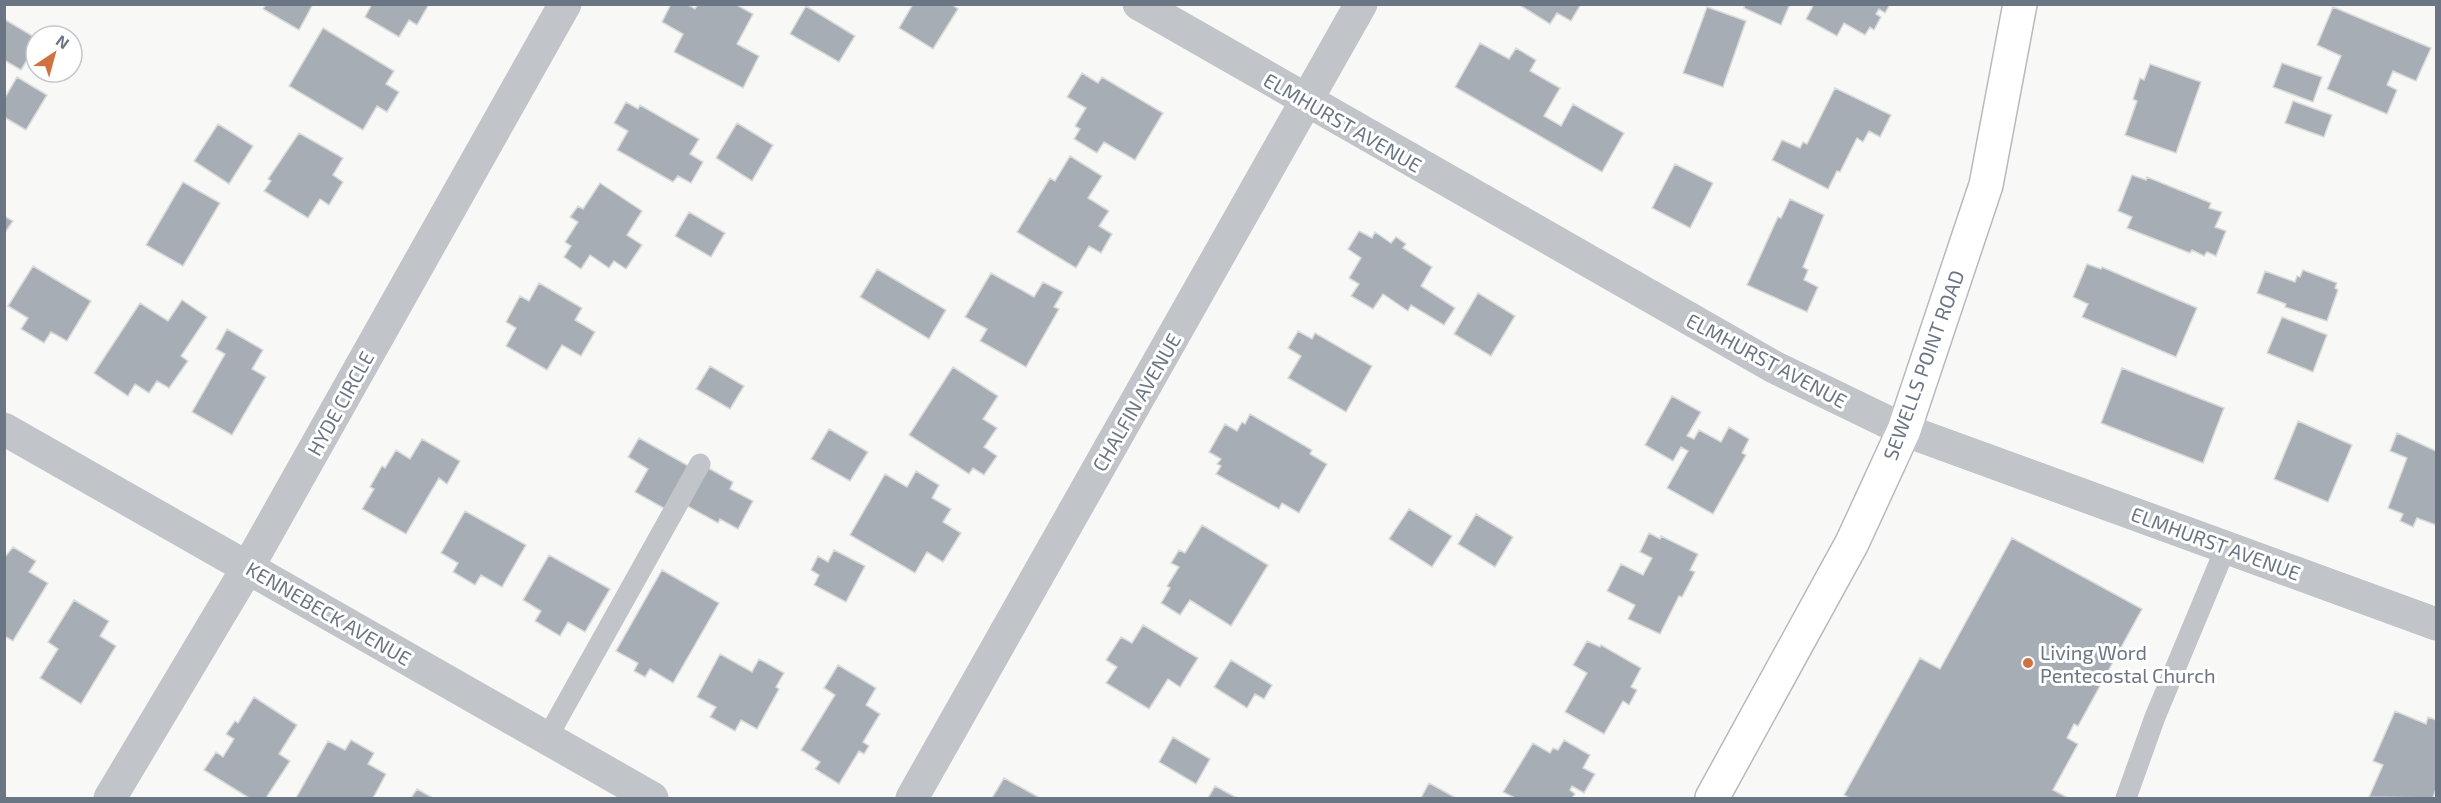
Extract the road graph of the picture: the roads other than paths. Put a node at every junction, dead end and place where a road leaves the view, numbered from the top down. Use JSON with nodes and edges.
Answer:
{"nodes":[{"id":1,"x":565,"y":4,"type":"edge"},
{"id":2,"x":1139,"y":4,"type":"edge"},
{"id":3,"x":1361,"y":4,"type":"edge"},
{"id":4,"x":2020,"y":4,"type":"edge"},
{"id":5,"x":1306,"y":101,"type":"junction"},
{"id":6,"x":4,"y":429,"type":"edge"},
{"id":7,"x":1904,"y":430,"type":"junction"},
{"id":8,"x":700,"y":464,"type":"dead end"},
{"id":9,"x":2226,"y":547,"type":"junction"},
{"id":10,"x":248,"y":567,"type":"junction"},
{"id":11,"x":2436,"y":624,"type":"edge"},
{"id":12,"x":547,"y":738,"type":"junction"},
{"id":13,"x":110,"y":798,"type":"edge"},
{"id":14,"x":652,"y":798,"type":"edge"},
{"id":15,"x":912,"y":798,"type":"edge"},
{"id":16,"x":1712,"y":798,"type":"edge"},
{"id":17,"x":2126,"y":798,"type":"edge"}],
"edges":[{"from":1,"to":10,"type":"street","name":"HYDE CIRCLE"},
{"from":2,"to":5,"type":"street","name":"ELMHURST AVENUE"},
{"from":3,"to":5,"type":"street","name":"CHALFIN AVENUE"},
{"from":4,"to":7,"type":"main road","name":"SEWELLS POINT ROAD"},
{"from":5,"to":7,"type":"street","name":"ELMHURST AVENUE"},
{"from":5,"to":15,"type":"street","name":"CHALFIN AVENUE"},
{"from":6,"to":10,"type":"street","name":"KENNEBECK AVENUE"},
{"from":7,"to":9,"type":"street","name":"ELMHURST AVENUE"},
{"from":7,"to":16,"type":"main road","name":"SEWELLS POINT ROAD"},
{"from":8,"to":12,"type":"lane"},
{"from":9,"to":11,"type":"street","name":"ELMHURST AVENUE"},
{"from":9,"to":17,"type":"lane"},
{"from":10,"to":12,"type":"street","name":"KENNEBECK AVENUE"},
{"from":10,"to":13,"type":"street","name":"HYDE CIRCLE"},
{"from":12,"to":14,"type":"street","name":"KENNEBECK AVENUE"}]}
